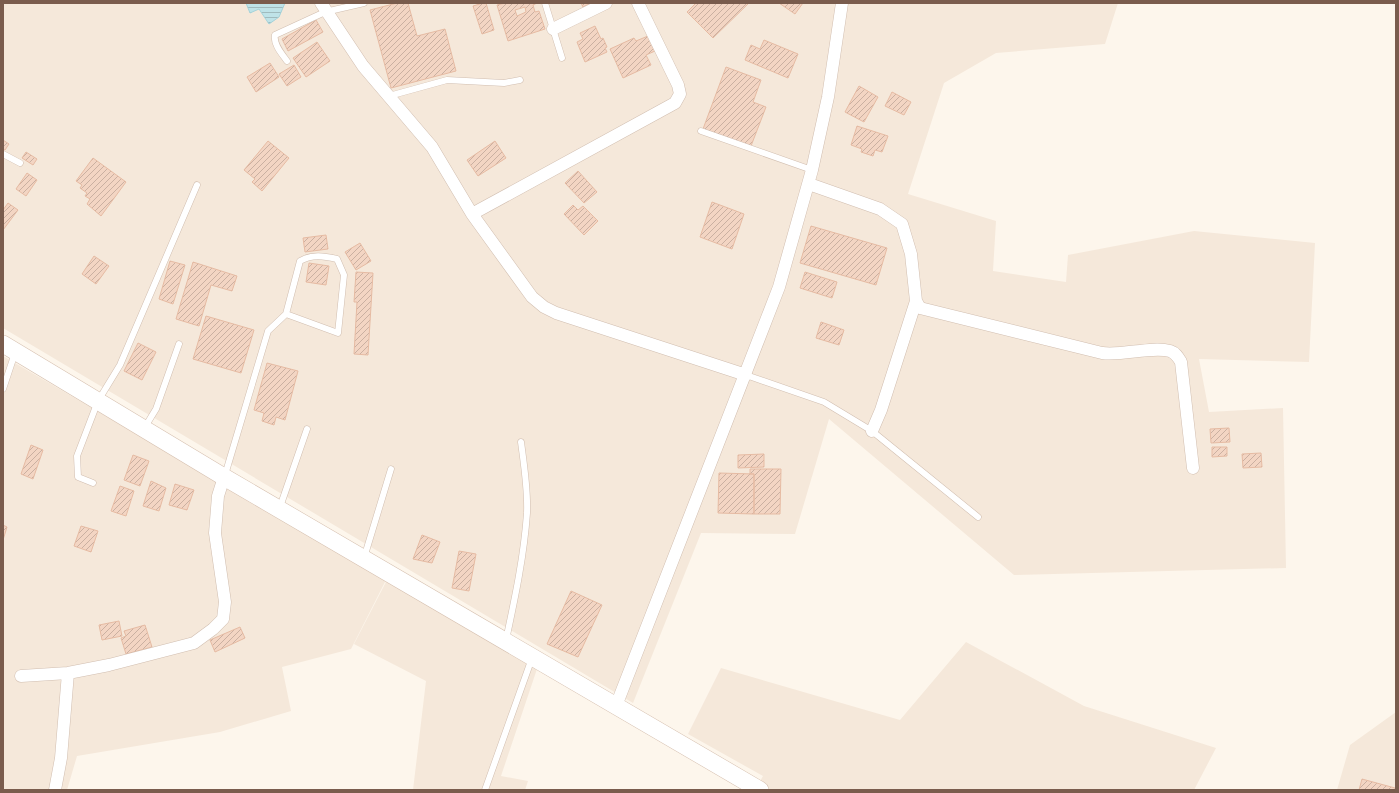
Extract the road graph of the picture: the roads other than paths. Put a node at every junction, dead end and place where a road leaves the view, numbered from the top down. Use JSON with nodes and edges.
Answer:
{"nodes":[{"id":1,"x":364,"y":3,"type":"edge"},
{"id":2,"x":545,"y":3,"type":"edge"},
{"id":3,"x":606,"y":3,"type":"edge"},
{"id":4,"x":638,"y":3,"type":"edge"},
{"id":5,"x":842,"y":3,"type":"edge"},
{"id":6,"x":323,"y":7,"type":"edge"},
{"id":7,"x":553,"y":29,"type":"junction"},
{"id":8,"x":562,"y":58,"type":"dead end"},
{"id":9,"x":287,"y":61,"type":"dead end"},
{"id":10,"x":520,"y":80,"type":"dead end"},
{"id":11,"x":388,"y":96,"type":"junction"},
{"id":12,"x":701,"y":131,"type":"dead end"},
{"id":13,"x":3,"y":154,"type":"edge"},
{"id":14,"x":20,"y":163,"type":"dead end"},
{"id":15,"x":812,"y":170,"type":"junction"},
{"id":16,"x":809,"y":184,"type":"junction"},
{"id":17,"x":197,"y":185,"type":"dead end"},
{"id":18,"x":472,"y":214,"type":"junction"},
{"id":19,"x":916,"y":301,"type":"junction"},
{"id":20,"x":286,"y":314,"type":"junction"},
{"id":21,"x":179,"y":344,"type":"dead end"},
{"id":22,"x":9,"y":348,"type":"edge"},
{"id":23,"x":746,"y":375,"type":"junction"},
{"id":24,"x":3,"y":390,"type":"edge"},
{"id":25,"x":98,"y":401,"type":"junction"},
{"id":26,"x":144,"y":429,"type":"junction"},
{"id":27,"x":307,"y":430,"type":"dead end"},
{"id":28,"x":872,"y":431,"type":"junction"},
{"id":29,"x":521,"y":442,"type":"dead end"},
{"id":30,"x":1193,"y":468,"type":"dead end"},
{"id":31,"x":391,"y":469,"type":"dead end"},
{"id":32,"x":224,"y":477,"type":"junction"},
{"id":33,"x":93,"y":483,"type":"dead end"},
{"id":34,"x":279,"y":509,"type":"junction"},
{"id":35,"x":978,"y":517,"type":"dead end"},
{"id":36,"x":364,"y":558,"type":"junction"},
{"id":37,"x":506,"y":641,"type":"junction"},
{"id":38,"x":532,"y":657,"type":"junction"},
{"id":39,"x":68,"y":673,"type":"junction"},
{"id":40,"x":21,"y":676,"type":"dead end"},
{"id":41,"x":616,"y":706,"type":"junction"},
{"id":42,"x":55,"y":790,"type":"edge"},
{"id":43,"x":485,"y":790,"type":"edge"},
{"id":44,"x":760,"y":790,"type":"edge"}],
"edges":[{"from":1,"to":6,"type":"lane"},
{"from":2,"to":7,"type":"lane"},
{"from":3,"to":7,"type":"street"},
{"from":4,"to":18,"type":"street"},
{"from":5,"to":15,"type":"street"},
{"from":6,"to":9,"type":"lane"},
{"from":6,"to":11,"type":"street"},
{"from":7,"to":8,"type":"lane"},
{"from":10,"to":11,"type":"lane"},
{"from":11,"to":18,"type":"street"},
{"from":12,"to":15,"type":"lane"},
{"from":13,"to":14,"type":"lane"},
{"from":15,"to":16,"type":"street"},
{"from":16,"to":19,"type":"street"},
{"from":16,"to":23,"type":"street"},
{"from":17,"to":25,"type":"lane"},
{"from":18,"to":23,"type":"street"},
{"from":19,"to":28,"type":"street"},
{"from":19,"to":30,"type":"street"},
{"from":20,"to":20,"type":"lane"},
{"from":20,"to":32,"type":"lane"},
{"from":21,"to":26,"type":"lane"},
{"from":22,"to":24,"type":"lane"},
{"from":22,"to":25,"type":"street"},
{"from":23,"to":28,"type":"lane"},
{"from":23,"to":41,"type":"street"},
{"from":25,"to":26,"type":"street"},
{"from":25,"to":33,"type":"lane"},
{"from":26,"to":32,"type":"street"},
{"from":27,"to":34,"type":"lane"},
{"from":28,"to":35,"type":"lane"},
{"from":29,"to":37,"type":"lane"},
{"from":31,"to":36,"type":"lane"},
{"from":32,"to":34,"type":"street"},
{"from":32,"to":39,"type":"street"},
{"from":34,"to":36,"type":"street"},
{"from":36,"to":37,"type":"street"},
{"from":37,"to":38,"type":"street"},
{"from":38,"to":41,"type":"street"},
{"from":38,"to":43,"type":"lane"},
{"from":39,"to":40,"type":"street"},
{"from":39,"to":42,"type":"street"},
{"from":41,"to":44,"type":"street"}]}
